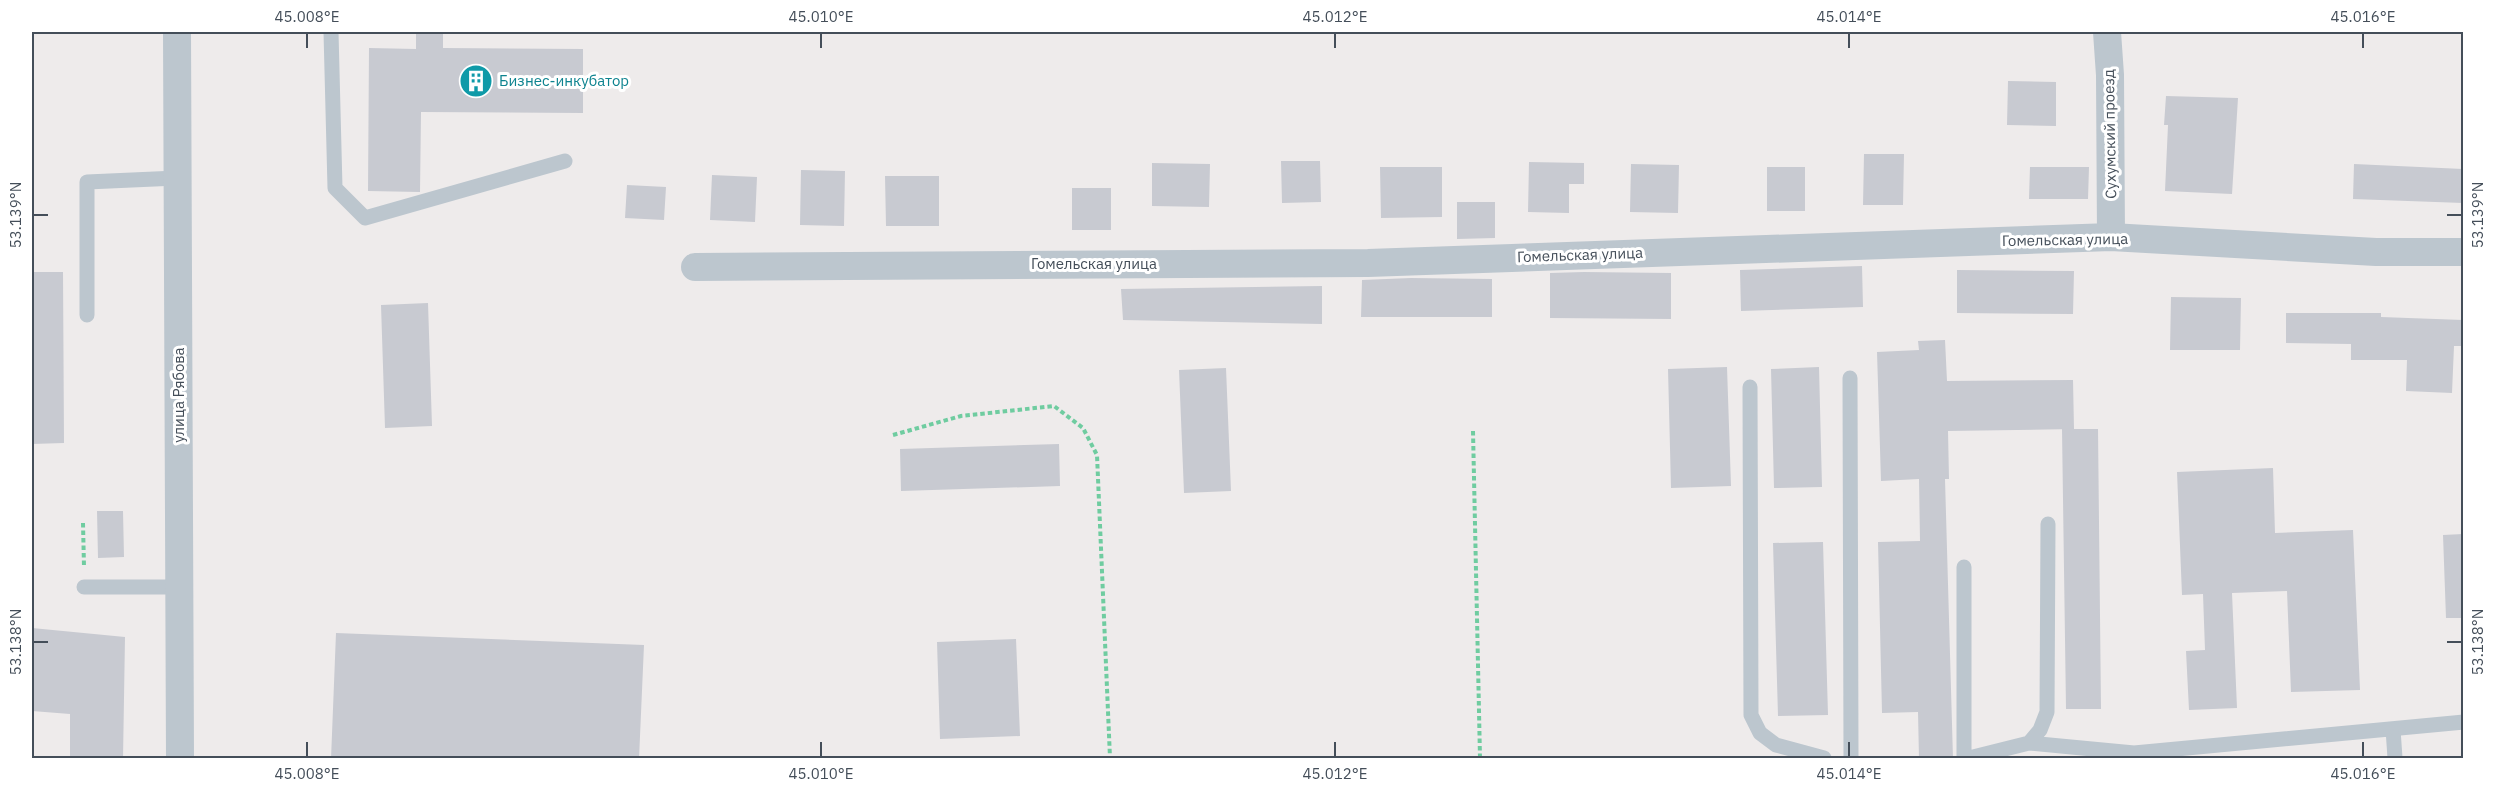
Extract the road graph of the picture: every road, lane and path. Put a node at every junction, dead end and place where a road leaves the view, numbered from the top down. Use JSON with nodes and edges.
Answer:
{"nodes":[{"id":1,"x":177,"y":32,"type":"edge"},
{"id":2,"x":331,"y":32,"type":"edge"},
{"id":3,"x":2107,"y":32,"type":"edge"},
{"id":4,"x":565,"y":161,"type":"dead end"},
{"id":5,"x":177,"y":178,"type":"junction"},
{"id":6,"x":2111,"y":237,"type":"junction"},
{"id":7,"x":2463,"y":252,"type":"edge"},
{"id":8,"x":695,"y":267,"type":"dead end"},
{"id":9,"x":87,"y":315,"type":"dead end"},
{"id":10,"x":1850,"y":378,"type":"dead end"},
{"id":11,"x":1750,"y":387,"type":"dead end"},
{"id":12,"x":1473,"y":431,"type":"dead end"},
{"id":13,"x":893,"y":435,"type":"dead end"},
{"id":14,"x":83,"y":523,"type":"dead end"},
{"id":15,"x":2048,"y":524,"type":"dead end"},
{"id":16,"x":1964,"y":567,"type":"dead end"},
{"id":17,"x":84,"y":587,"type":"joint"},
{"id":18,"x":180,"y":587,"type":"junction"},
{"id":19,"x":2463,"y":722,"type":"edge"},
{"id":20,"x":2393,"y":729,"type":"junction"},
{"id":21,"x":2029,"y":743,"type":"junction"},
{"id":22,"x":2134,"y":756,"type":"edge"},
{"id":23,"x":180,"y":759,"type":"edge"},
{"id":24,"x":1110,"y":759,"type":"edge"},
{"id":25,"x":1480,"y":759,"type":"edge"},
{"id":26,"x":1824,"y":759,"type":"edge"},
{"id":27,"x":1851,"y":759,"type":"edge"},
{"id":28,"x":1964,"y":759,"type":"edge"},
{"id":29,"x":1969,"y":759,"type":"edge"},
{"id":30,"x":2395,"y":759,"type":"edge"}],
"edges":[{"from":1,"to":5,"type":"street","name":"улица Рябова"},
{"from":2,"to":4,"type":"lane"},
{"from":3,"to":6,"type":"street","name":"Сухумский проезд"},
{"from":5,"to":9,"type":"lane"},
{"from":5,"to":18,"type":"street","name":"улица Рябова"},
{"from":6,"to":7,"type":"street","name":"Гомельская улица"},
{"from":6,"to":8,"type":"street","name":"Гомельская улица"},
{"from":10,"to":27,"type":"lane"},
{"from":11,"to":26,"type":"lane"},
{"from":12,"to":25,"type":"path"},
{"from":13,"to":24,"type":"path"},
{"from":14,"to":17,"type":"path"},
{"from":15,"to":21,"type":"lane"},
{"from":16,"to":28,"type":"lane"},
{"from":17,"to":18,"type":"lane"},
{"from":18,"to":23,"type":"street","name":"улица Рябова"},
{"from":19,"to":20,"type":"lane"},
{"from":20,"to":22,"type":"lane"},
{"from":20,"to":30,"type":"lane"},
{"from":21,"to":22,"type":"lane"},
{"from":21,"to":29,"type":"lane"}]}
